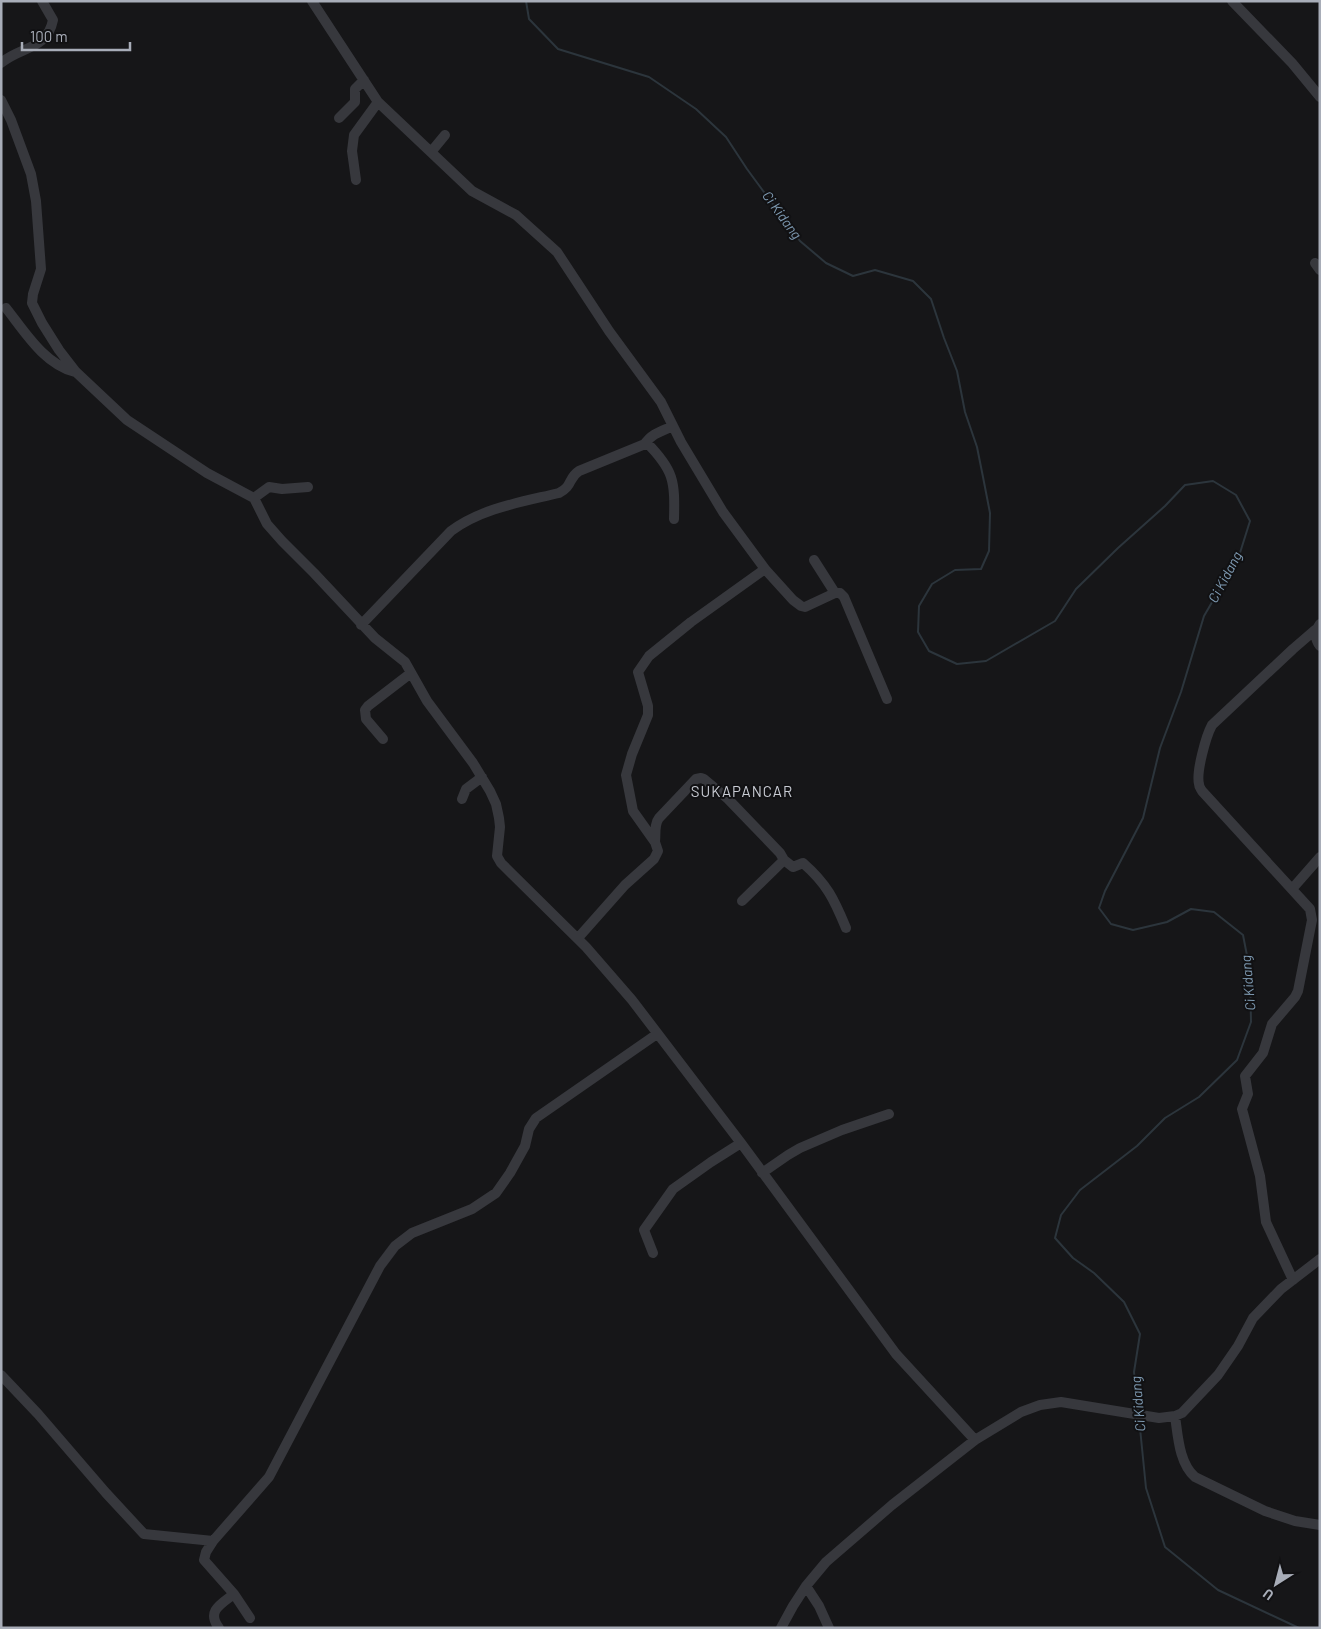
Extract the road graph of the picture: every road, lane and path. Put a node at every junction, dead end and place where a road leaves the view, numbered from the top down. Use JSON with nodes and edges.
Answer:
{"nodes":[{"id":1,"x":42,"y":1,"type":"edge"},
{"id":2,"x":312,"y":1,"type":"edge"},
{"id":3,"x":1233,"y":1,"type":"edge"},
{"id":4,"x":1,"y":63,"type":"edge"},
{"id":5,"x":364,"y":80,"type":"junction"},
{"id":6,"x":1320,"y":97,"type":"edge"},
{"id":7,"x":1,"y":100,"type":"edge"},
{"id":8,"x":378,"y":102,"type":"junction"},
{"id":9,"x":339,"y":118,"type":"dead end"},
{"id":10,"x":445,"y":135,"type":"dead end"},
{"id":11,"x":431,"y":152,"type":"junction"},
{"id":12,"x":356,"y":180,"type":"dead end"},
{"id":13,"x":6,"y":308,"type":"dead end"},
{"id":14,"x":76,"y":372,"type":"junction"},
{"id":15,"x":673,"y":426,"type":"junction"},
{"id":16,"x":646,"y":442,"type":"junction"},
{"id":17,"x":308,"y":487,"type":"dead end"},
{"id":18,"x":254,"y":498,"type":"junction"},
{"id":19,"x":674,"y":519,"type":"dead end"},
{"id":20,"x":814,"y":560,"type":"dead end"},
{"id":21,"x":765,"y":569,"type":"junction"},
{"id":22,"x":835,"y":593,"type":"junction"},
{"id":23,"x":361,"y":624,"type":"junction"},
{"id":24,"x":1318,"y":627,"type":"edge"},
{"id":25,"x":1320,"y":646,"type":"edge"},
{"id":26,"x":411,"y":673,"type":"junction"},
{"id":27,"x":887,"y":699,"type":"dead end"},
{"id":28,"x":383,"y":739,"type":"dead end"},
{"id":29,"x":482,"y":777,"type":"junction"},
{"id":30,"x":462,"y":799,"type":"dead end"},
{"id":31,"x":655,"y":842,"type":"junction"},
{"id":32,"x":1320,"y":857,"type":"edge"},
{"id":33,"x":784,"y":860,"type":"junction"},
{"id":34,"x":1292,"y":889,"type":"junction"},
{"id":35,"x":742,"y":901,"type":"dead end"},
{"id":36,"x":846,"y":928,"type":"dead end"},
{"id":37,"x":578,"y":938,"type":"junction"},
{"id":38,"x":658,"y":1034,"type":"junction"},
{"id":39,"x":889,"y":1114,"type":"dead end"},
{"id":40,"x":741,"y":1143,"type":"junction"},
{"id":41,"x":762,"y":1173,"type":"junction"},
{"id":42,"x":653,"y":1253,"type":"dead end"},
{"id":43,"x":1320,"y":1258,"type":"edge"},
{"id":44,"x":1293,"y":1280,"type":"junction"},
{"id":45,"x":1,"y":1376,"type":"edge"},
{"id":46,"x":1175,"y":1416,"type":"junction"},
{"id":47,"x":976,"y":1440,"type":"junction"},
{"id":48,"x":1320,"y":1525,"type":"edge"},
{"id":49,"x":213,"y":1541,"type":"junction"},
{"id":50,"x":806,"y":1586,"type":"junction"},
{"id":51,"x":234,"y":1594,"type":"junction"},
{"id":52,"x":250,"y":1618,"type":"dead end"},
{"id":53,"x":219,"y":1628,"type":"edge"},
{"id":54,"x":781,"y":1628,"type":"edge"},
{"id":55,"x":829,"y":1628,"type":"edge"}],
"edges":[{"from":1,"to":4,"type":"street"},
{"from":2,"to":5,"type":"street"},
{"from":3,"to":6,"type":"street"},
{"from":5,"to":8,"type":"street"},
{"from":5,"to":9,"type":"street"},
{"from":7,"to":14,"type":"street"},
{"from":8,"to":11,"type":"street"},
{"from":8,"to":12,"type":"street"},
{"from":10,"to":11,"type":"street"},
{"from":11,"to":15,"type":"street"},
{"from":13,"to":14,"type":"street"},
{"from":14,"to":18,"type":"street"},
{"from":15,"to":16,"type":"street"},
{"from":15,"to":21,"type":"street"},
{"from":16,"to":19,"type":"street"},
{"from":16,"to":23,"type":"street"},
{"from":17,"to":18,"type":"street"},
{"from":18,"to":23,"type":"street"},
{"from":20,"to":22,"type":"street"},
{"from":21,"to":22,"type":"street"},
{"from":21,"to":31,"type":"street"},
{"from":22,"to":27,"type":"street"},
{"from":23,"to":26,"type":"street"},
{"from":24,"to":25,"type":"street"},
{"from":24,"to":34,"type":"street"},
{"from":26,"to":28,"type":"street"},
{"from":26,"to":29,"type":"street"},
{"from":29,"to":30,"type":"street"},
{"from":29,"to":37,"type":"street"},
{"from":31,"to":33,"type":"street"},
{"from":31,"to":37,"type":"street"},
{"from":32,"to":34,"type":"street"},
{"from":33,"to":35,"type":"street"},
{"from":33,"to":36,"type":"street"},
{"from":34,"to":44,"type":"street"},
{"from":37,"to":38,"type":"street"},
{"from":38,"to":40,"type":"street"},
{"from":38,"to":49,"type":"street"},
{"from":39,"to":41,"type":"street"},
{"from":40,"to":41,"type":"street"},
{"from":40,"to":42,"type":"street"},
{"from":41,"to":47,"type":"street"},
{"from":43,"to":44,"type":"street"},
{"from":44,"to":46,"type":"street"},
{"from":45,"to":49,"type":"street"},
{"from":46,"to":47,"type":"street"},
{"from":46,"to":48,"type":"street"},
{"from":47,"to":50,"type":"street"},
{"from":49,"to":51,"type":"street"},
{"from":50,"to":54,"type":"street"},
{"from":50,"to":55,"type":"street"},
{"from":51,"to":52,"type":"street"},
{"from":51,"to":53,"type":"street"}]}
